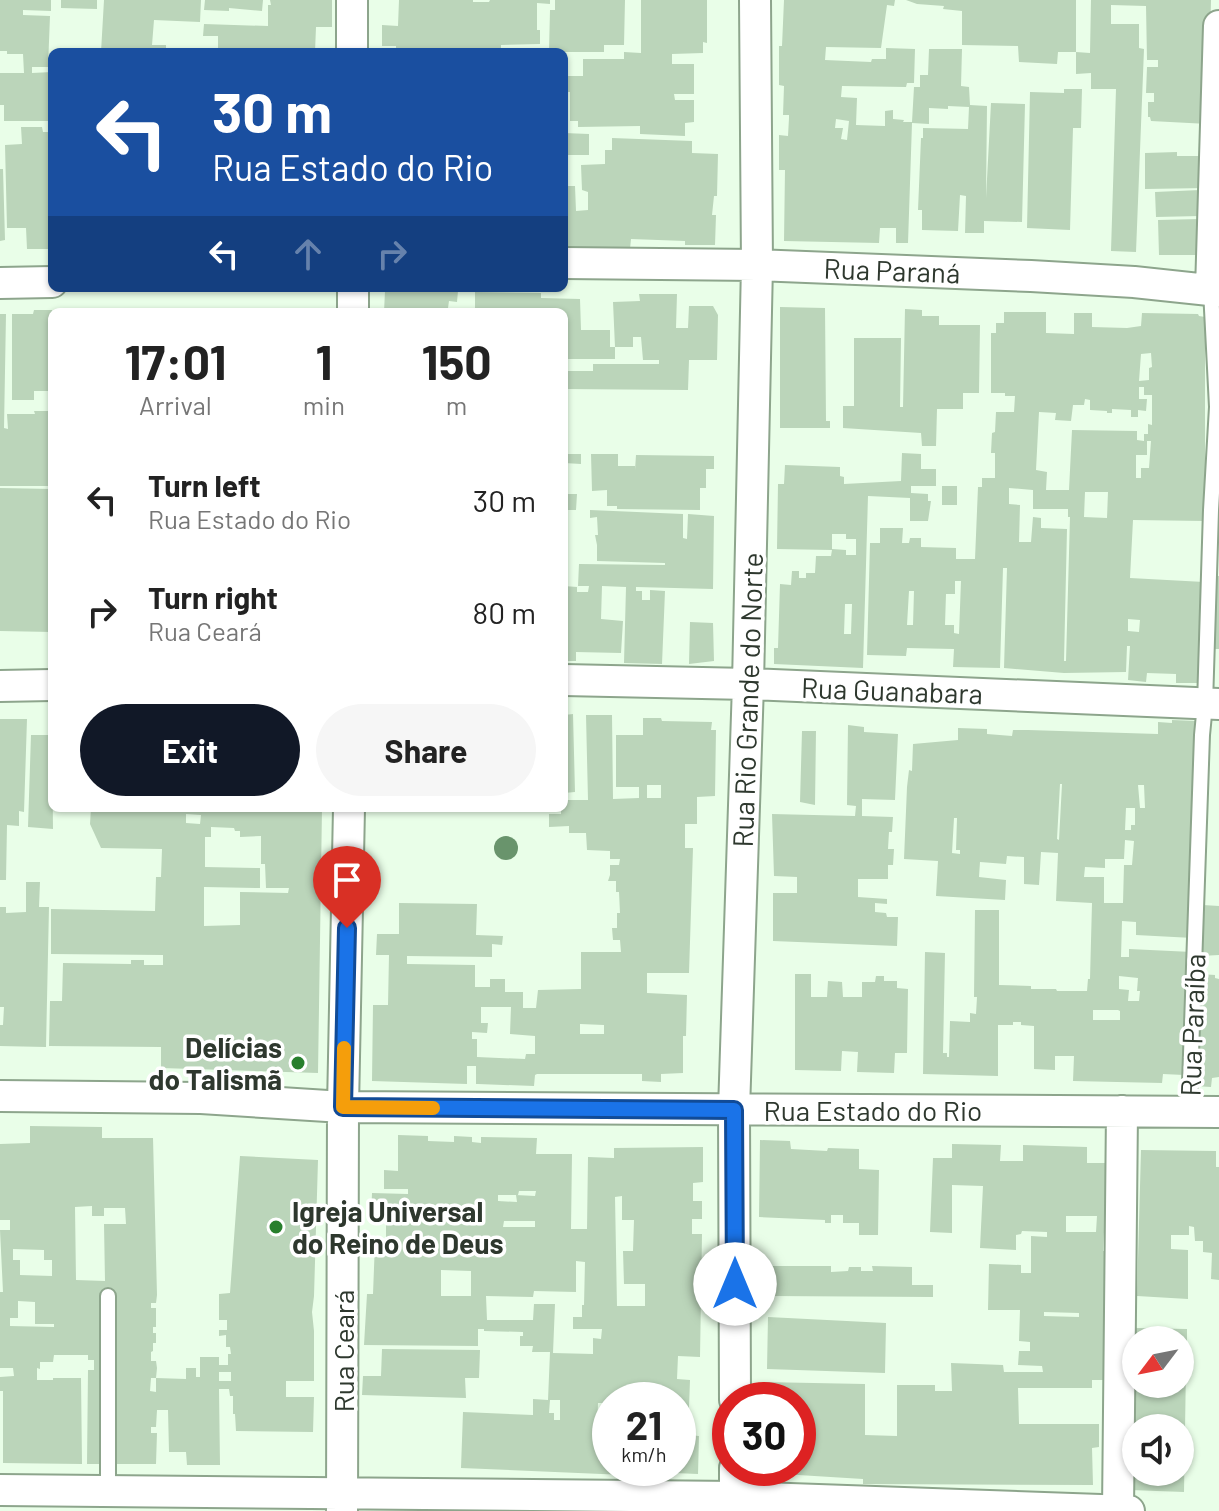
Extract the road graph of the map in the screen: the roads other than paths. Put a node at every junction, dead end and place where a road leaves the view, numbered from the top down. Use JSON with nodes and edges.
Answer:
{"nodes":[{"id":1,"x":352,"y":0,"type":"edge"},
{"id":2,"x":755,"y":0,"type":"edge"},
{"id":3,"x":1219,"y":26,"type":"edge"},
{"id":4,"x":352,"y":48,"type":"edge"},
{"id":5,"x":568,"y":263,"type":"edge"},
{"id":6,"x":757,"y":265,"type":"junction"},
{"id":7,"x":48,"y":282,"type":"edge"},
{"id":8,"x":0,"y":283,"type":"edge"},
{"id":9,"x":1215,"y":291,"type":"edge"},
{"id":10,"x":568,"y":680,"type":"edge"},
{"id":11,"x":748,"y":684,"type":"junction"},
{"id":12,"x":48,"y":685,"type":"edge"},
{"id":13,"x":0,"y":686,"type":"edge"},
{"id":14,"x":1212,"y":704,"type":"edge"},
{"id":15,"x":349,"y":812,"type":"edge"},
{"id":16,"x":0,"y":1096,"type":"edge"},
{"id":17,"x":343,"y":1107,"type":"junction"},
{"id":18,"x":734,"y":1110,"type":"junction"},
{"id":19,"x":1122,"y":1111,"type":"junction"},
{"id":20,"x":1204,"y":1112,"type":"edge"},
{"id":21,"x":108,"y":1296,"type":"dead end"},
{"id":22,"x":735,"y":1382,"type":"edge"},
{"id":23,"x":0,"y":1490,"type":"edge"},
{"id":24,"x":108,"y":1491,"type":"junction"},
{"id":25,"x":735,"y":1492,"type":"edge"},
{"id":26,"x":342,"y":1502,"type":"edge"},
{"id":27,"x":1118,"y":1511,"type":"edge"},
{"id":28,"x":1129,"y":1511,"type":"edge"}],
"edges":[{"from":1,"to":4,"type":"street"},
{"from":2,"to":6,"type":"street","name":"Rua Rio Grande do Norte"},
{"from":3,"to":9,"type":"street","name":"Rua Paraíba"},
{"from":5,"to":6,"type":"street","name":"Rua Paraná"},
{"from":6,"to":9,"type":"street","name":"Rua Paraná"},
{"from":6,"to":11,"type":"street","name":"Rua Rio Grande do Norte"},
{"from":7,"to":8,"type":"street"},
{"from":9,"to":14,"type":"lane","name":"Rua Paraíba"},
{"from":10,"to":11,"type":"street","name":"Rua Guanabara"},
{"from":11,"to":14,"type":"street","name":"Rua Guanabara"},
{"from":11,"to":18,"type":"street","name":"Rua Rio Grande do Norte"},
{"from":12,"to":13,"type":"street"},
{"from":14,"to":20,"type":"lane","name":"Rua Paraíba"},
{"from":15,"to":17,"type":"street","name":"Rua Ceará"},
{"from":16,"to":17,"type":"street","name":"Rua Estado do Rio"},
{"from":17,"to":18,"type":"street","name":"Rua Estado do Rio"},
{"from":17,"to":26,"type":"street","name":"Rua Ceará"},
{"from":18,"to":19,"type":"street","name":"Rua Estado do Rio"},
{"from":18,"to":22,"type":"street","name":"Rua Rio Grande do Norte"},
{"from":19,"to":20,"type":"street","name":"Rua Estado do Rio"},
{"from":19,"to":27,"type":"street"},
{"from":21,"to":24,"type":"lane"},
{"from":23,"to":24,"type":"street"},
{"from":24,"to":26,"type":"street"},
{"from":25,"to":26,"type":"street"},
{"from":25,"to":27,"type":"street"},
{"from":27,"to":28,"type":"street"}]}
